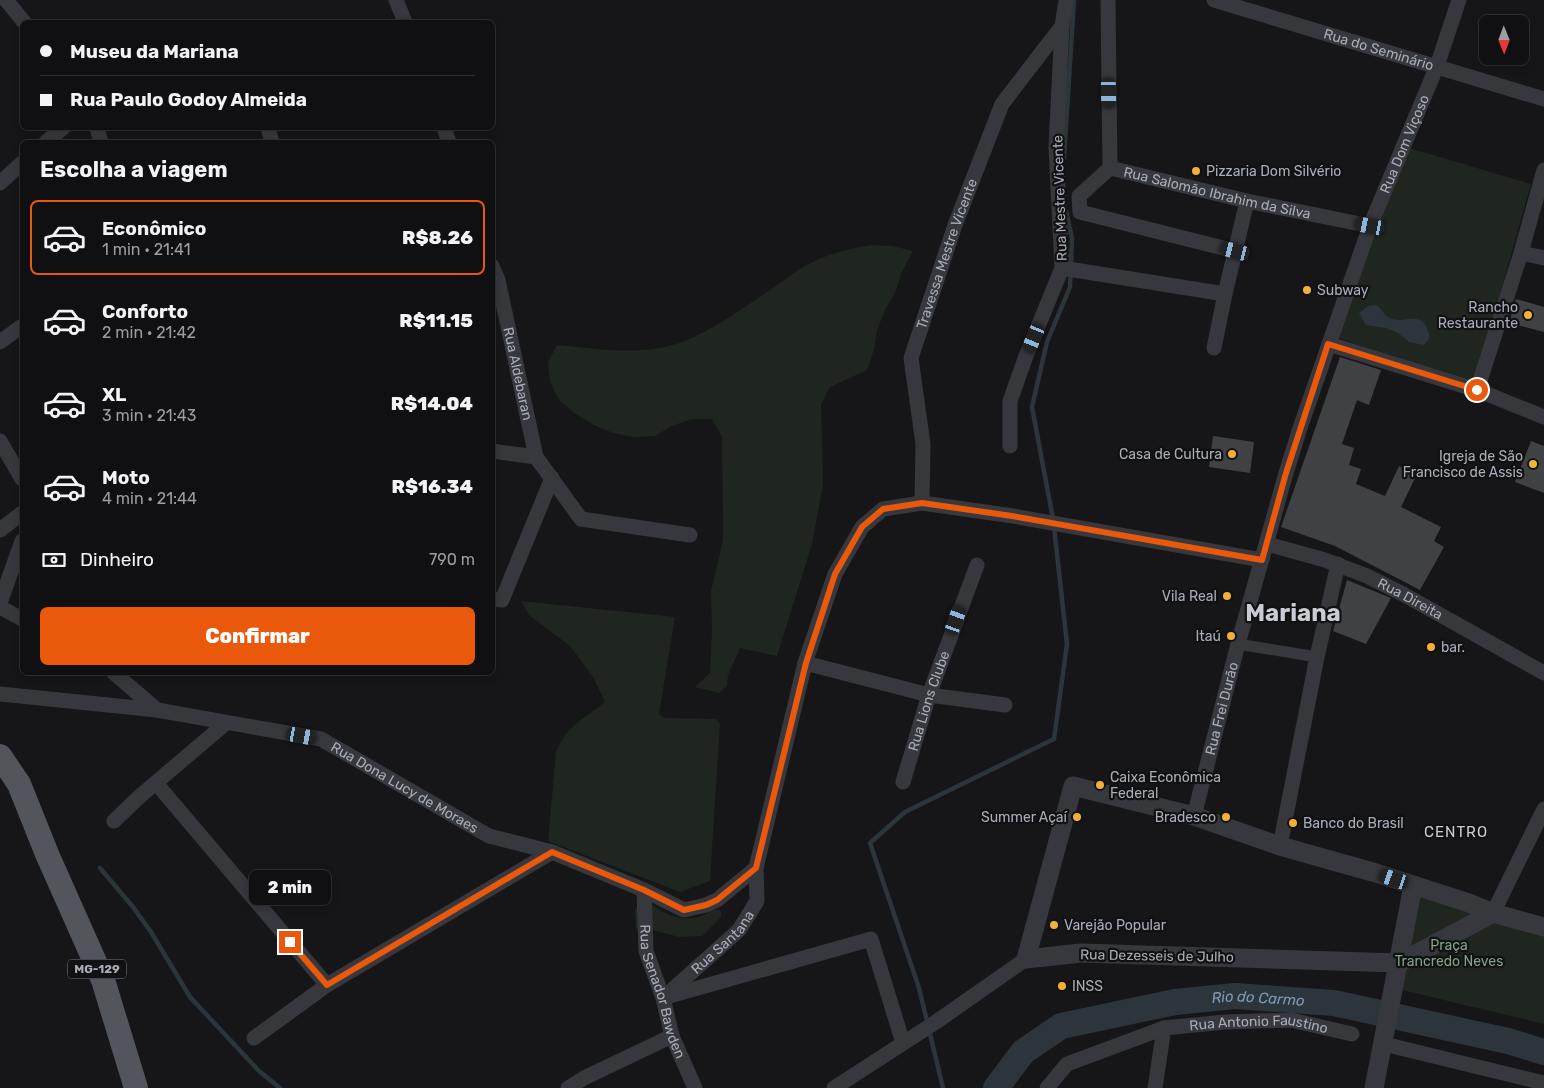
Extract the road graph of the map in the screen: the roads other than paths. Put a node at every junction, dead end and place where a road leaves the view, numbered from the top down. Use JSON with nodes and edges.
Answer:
{"nodes":[{"id":1,"x":6,"y":0,"type":"edge"},
{"id":2,"x":396,"y":0,"type":"edge"},
{"id":3,"x":1066,"y":0,"type":"edge"},
{"id":4,"x":1108,"y":0,"type":"edge"},
{"id":5,"x":1214,"y":0,"type":"edge"},
{"id":6,"x":1459,"y":0,"type":"edge"},
{"id":7,"x":22,"y":20,"type":"edge"},
{"id":8,"x":404,"y":20,"type":"edge"},
{"id":9,"x":1062,"y":26,"type":"junction"},
{"id":10,"x":1437,"y":66,"type":"junction"},
{"id":11,"x":1544,"y":99,"type":"edge"},
{"id":12,"x":61,"y":130,"type":"edge"},
{"id":13,"x":48,"y":140,"type":"edge"},
{"id":14,"x":20,"y":165,"type":"edge"},
{"id":15,"x":1110,"y":168,"type":"junction"},
{"id":16,"x":1544,"y":170,"type":"edge"},
{"id":17,"x":0,"y":183,"type":"edge"},
{"id":18,"x":1247,"y":201,"type":"junction"},
{"id":19,"x":1370,"y":226,"type":"junction"},
{"id":20,"x":1235,"y":251,"type":"junction"},
{"id":21,"x":1521,"y":252,"type":"junction"},
{"id":22,"x":1544,"y":258,"type":"edge"},
{"id":23,"x":1062,"y":268,"type":"junction"},
{"id":24,"x":495,"y":273,"type":"edge"},
{"id":25,"x":1225,"y":294,"type":"junction"},
{"id":26,"x":20,"y":327,"type":"edge"},
{"id":27,"x":0,"y":342,"type":"edge"},
{"id":28,"x":1328,"y":344,"type":"junction"},
{"id":29,"x":1214,"y":348,"type":"dead end"},
{"id":30,"x":1477,"y":390,"type":"junction"},
{"id":31,"x":1544,"y":417,"type":"edge"},
{"id":32,"x":0,"y":441,"type":"edge"},
{"id":33,"x":1010,"y":446,"type":"dead end"},
{"id":34,"x":495,"y":451,"type":"edge"},
{"id":35,"x":536,"y":456,"type":"junction"},
{"id":36,"x":20,"y":476,"type":"edge"},
{"id":37,"x":552,"y":478,"type":"junction"},
{"id":38,"x":922,"y":503,"type":"junction"},
{"id":39,"x":20,"y":515,"type":"edge"},
{"id":40,"x":0,"y":530,"type":"edge"},
{"id":41,"x":690,"y":535,"type":"dead end"},
{"id":42,"x":1267,"y":544,"type":"junction"},
{"id":43,"x":20,"y":547,"type":"edge"},
{"id":44,"x":1262,"y":560,"type":"junction"},
{"id":45,"x":1338,"y":564,"type":"junction"},
{"id":46,"x":977,"y":565,"type":"dead end"},
{"id":47,"x":495,"y":599,"type":"edge"},
{"id":48,"x":0,"y":603,"type":"edge"},
{"id":49,"x":0,"y":607,"type":"edge"},
{"id":50,"x":20,"y":617,"type":"edge"},
{"id":51,"x":1238,"y":644,"type":"junction"},
{"id":52,"x":1317,"y":657,"type":"junction"},
{"id":53,"x":806,"y":663,"type":"junction"},
{"id":54,"x":1544,"y":673,"type":"edge"},
{"id":55,"x":116,"y":675,"type":"edge"},
{"id":56,"x":0,"y":694,"type":"edge"},
{"id":57,"x":929,"y":695,"type":"junction"},
{"id":58,"x":1005,"y":705,"type":"dead end"},
{"id":59,"x":157,"y":710,"type":"junction"},
{"id":60,"x":226,"y":723,"type":"junction"},
{"id":61,"x":0,"y":756,"type":"edge"},
{"id":62,"x":903,"y":782,"type":"dead end"},
{"id":63,"x":156,"y":783,"type":"junction"},
{"id":64,"x":1544,"y":809,"type":"edge"},
{"id":65,"x":1194,"y":816,"type":"junction"},
{"id":66,"x":114,"y":821,"type":"dead end"},
{"id":67,"x":1280,"y":846,"type":"junction"},
{"id":68,"x":552,"y":852,"type":"junction"},
{"id":69,"x":756,"y":868,"type":"junction"},
{"id":70,"x":1413,"y":886,"type":"junction"},
{"id":71,"x":644,"y":890,"type":"junction"},
{"id":72,"x":1493,"y":913,"type":"junction"},
{"id":73,"x":1544,"y":927,"type":"edge"},
{"id":74,"x":1026,"y":959,"type":"junction"},
{"id":75,"x":1399,"y":963,"type":"junction"},
{"id":76,"x":327,"y":985,"type":"junction"},
{"id":77,"x":663,"y":998,"type":"junction"},
{"id":78,"x":1164,"y":1028,"type":"junction"},
{"id":79,"x":1352,"y":1034,"type":"dead end"},
{"id":80,"x":672,"y":1036,"type":"junction"},
{"id":81,"x":254,"y":1038,"type":"dead end"},
{"id":82,"x":1384,"y":1039,"type":"junction"},
{"id":83,"x":902,"y":1043,"type":"junction"},
{"id":84,"x":1544,"y":1083,"type":"edge"},
{"id":85,"x":136,"y":1088,"type":"edge"},
{"id":86,"x":568,"y":1088,"type":"edge"},
{"id":87,"x":695,"y":1088,"type":"edge"},
{"id":88,"x":834,"y":1088,"type":"edge"},
{"id":89,"x":1047,"y":1088,"type":"edge"},
{"id":90,"x":1155,"y":1088,"type":"edge"},
{"id":91,"x":1374,"y":1088,"type":"edge"}],
"edges":[{"from":1,"to":7,"type":"street"},
{"from":2,"to":8,"type":"street"},
{"from":3,"to":9,"type":"street","name":"Rua Mestre Vicente"},
{"from":4,"to":15,"type":"street","name":"Rua Salomão Ibrahim da Silva"},
{"from":5,"to":10,"type":"street","name":"Rua do Seminário"},
{"from":6,"to":10,"type":"street","name":"Rua Dom Viçoso"},
{"from":9,"to":23,"type":"street","name":"Rua Mestre Vicente"},
{"from":9,"to":38,"type":"street","name":"Travessa Mestre Vicente"},
{"from":10,"to":11,"type":"street","name":"Rua do Seminário"},
{"from":10,"to":19,"type":"street","name":"Rua Dom Viçoso"},
{"from":12,"to":13,"type":"street"},
{"from":14,"to":17,"type":"street"},
{"from":15,"to":18,"type":"street","name":"Rua Salomão Ibrahim da Silva"},
{"from":15,"to":20,"type":"street"},
{"from":16,"to":21,"type":"street"},
{"from":18,"to":19,"type":"street","name":"Rua Salomão Ibrahim da Silva"},
{"from":18,"to":20,"type":"street"},
{"from":19,"to":28,"type":"street","name":"Rua Dom Viçoso"},
{"from":20,"to":25,"type":"street"},
{"from":21,"to":22,"type":"street"},
{"from":21,"to":30,"type":"street"},
{"from":23,"to":25,"type":"street"},
{"from":23,"to":33,"type":"street","name":"Rua Mestre Vicente"},
{"from":24,"to":35,"type":"street","name":"Rua Aldebaran"},
{"from":25,"to":29,"type":"street"},
{"from":26,"to":27,"type":"street"},
{"from":28,"to":30,"type":"street"},
{"from":28,"to":42,"type":"street","name":"Rua Frei Durão"},
{"from":30,"to":31,"type":"street"},
{"from":32,"to":36,"type":"street"},
{"from":34,"to":35,"type":"street"},
{"from":35,"to":37,"type":"street","name":"Rua Aldebaran"},
{"from":37,"to":41,"type":"street","name":"Rua Aldebaran"},
{"from":37,"to":47,"type":"street"},
{"from":38,"to":44,"type":"street","name":"Rua Santana"},
{"from":38,"to":53,"type":"street","name":"Rua Santana"},
{"from":39,"to":40,"type":"street"},
{"from":42,"to":44,"type":"street","name":"Rua Frei Durão"},
{"from":42,"to":45,"type":"street","name":"Rua Direita"},
{"from":43,"to":48,"type":"street"},
{"from":44,"to":51,"type":"street","name":"Rua Frei Durão"},
{"from":45,"to":52,"type":"street"},
{"from":45,"to":54,"type":"street","name":"Rua Direita"},
{"from":46,"to":57,"type":"street","name":"Rua Lions Clube"},
{"from":49,"to":50,"type":"street"},
{"from":51,"to":52,"type":"street"},
{"from":51,"to":65,"type":"street","name":"Rua Frei Durão"},
{"from":52,"to":67,"type":"street"},
{"from":53,"to":57,"type":"street"},
{"from":53,"to":69,"type":"street","name":"Rua Santana"},
{"from":55,"to":59,"type":"street"},
{"from":56,"to":59,"type":"street","name":"Rua Dona Lucy de Moraes"},
{"from":57,"to":58,"type":"street"},
{"from":57,"to":62,"type":"street","name":"Rua Lions Clube"},
{"from":59,"to":60,"type":"street","name":"Rua Dona Lucy de Moraes"},
{"from":60,"to":63,"type":"street"},
{"from":60,"to":68,"type":"street","name":"Rua Dona Lucy de Moraes"},
{"from":61,"to":85,"type":"main road","name":"MG-129","number":"MG-129"},
{"from":63,"to":66,"type":"street"},
{"from":63,"to":76,"type":"street"},
{"from":64,"to":72,"type":"street"},
{"from":65,"to":67,"type":"street"},
{"from":65,"to":74,"type":"street"},
{"from":67,"to":70,"type":"street"},
{"from":68,"to":71,"type":"street","name":"Rua Dona Lucy de Moraes"},
{"from":68,"to":76,"type":"street"},
{"from":69,"to":71,"type":"street","name":"Rua Dona Lucy de Moraes"},
{"from":69,"to":77,"type":"street","name":"Rua Santana"},
{"from":70,"to":72,"type":"street"},
{"from":70,"to":75,"type":"street"},
{"from":71,"to":77,"type":"street","name":"Rua Senador Bawden"},
{"from":72,"to":73,"type":"street"},
{"from":72,"to":75,"type":"street"},
{"from":74,"to":75,"type":"street","name":"Rua Dezesseis de Julho"},
{"from":74,"to":83,"type":"street","name":"Rua Dezesseis de Julho"},
{"from":75,"to":82,"type":"street"},
{"from":76,"to":81,"type":"street"},
{"from":77,"to":80,"type":"street","name":"Rua Senador Bawden"},
{"from":77,"to":83,"type":"street","name":"Rua Santana"},
{"from":78,"to":79,"type":"street","name":"Rua Antonio Faustino"},
{"from":78,"to":89,"type":"street","name":"Rua Antonio Faustino"},
{"from":78,"to":90,"type":"street"},
{"from":80,"to":86,"type":"street"},
{"from":80,"to":87,"type":"street","name":"Rua Senador Bawden"},
{"from":82,"to":84,"type":"street"},
{"from":82,"to":91,"type":"street"},
{"from":83,"to":88,"type":"street","name":"Rua Dezesseis de Julho"}]}
